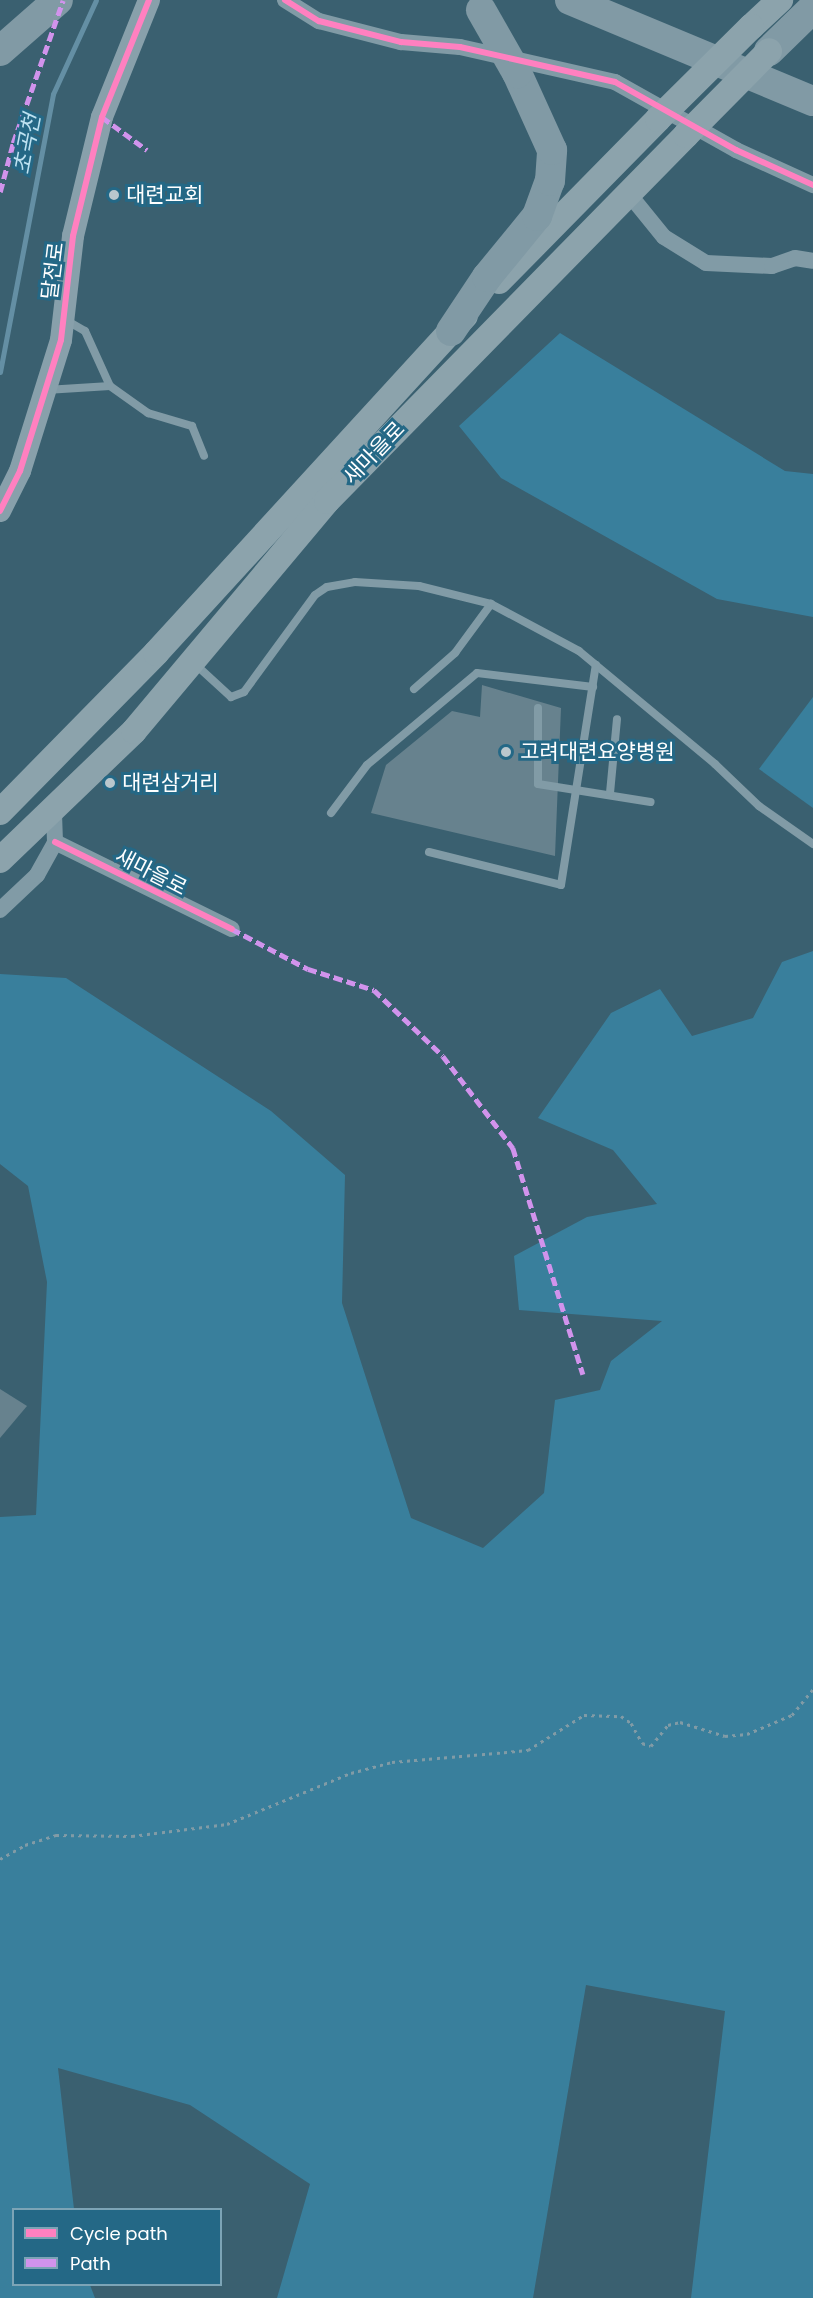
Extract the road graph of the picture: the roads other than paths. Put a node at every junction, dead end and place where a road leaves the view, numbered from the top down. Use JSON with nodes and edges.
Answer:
{"nodes":[{"id":1,"x":58,"y":0,"type":"edge"},
{"id":2,"x":149,"y":0,"type":"edge"},
{"id":3,"x":285,"y":0,"type":"edge"},
{"id":4,"x":570,"y":0,"type":"edge"},
{"id":5,"x":616,"y":0,"type":"edge"},
{"id":6,"x":780,"y":0,"type":"edge"},
{"id":7,"x":810,"y":0,"type":"edge"},
{"id":8,"x":476,"y":5,"type":"edge"},
{"id":9,"x":813,"y":8,"type":"edge"},
{"id":10,"x":0,"y":51,"type":"edge"},
{"id":11,"x":769,"y":51,"type":"junction"},
{"id":12,"x":813,"y":88,"type":"edge"},
{"id":13,"x":813,"y":101,"type":"edge"},
{"id":14,"x":813,"y":186,"type":"edge"},
{"id":15,"x":629,"y":194,"type":"junction"},
{"id":16,"x":813,"y":261,"type":"edge"},
{"id":17,"x":64,"y":319,"type":"junction"},
{"id":18,"x":451,"y":331,"type":"junction"},
{"id":19,"x":110,"y":386,"type":"junction"},
{"id":20,"x":45,"y":390,"type":"junction"},
{"id":21,"x":204,"y":456,"type":"dead end"},
{"id":22,"x":0,"y":511,"type":"edge"},
{"id":23,"x":491,"y":604,"type":"junction"},
{"id":24,"x":193,"y":662,"type":"junction"},
{"id":25,"x":596,"y":665,"type":"junction"},
{"id":26,"x":593,"y":687,"type":"junction"},
{"id":27,"x":414,"y":689,"type":"dead end"},
{"id":28,"x":538,"y":708,"type":"dead end"},
{"id":29,"x":617,"y":719,"type":"dead end"},
{"id":30,"x":615,"y":746,"type":"junction"},
{"id":31,"x":642,"y":751,"type":"dead end"},
{"id":32,"x":579,"y":789,"type":"junction"},
{"id":33,"x":610,"y":794,"type":"junction"},
{"id":34,"x":651,"y":802,"type":"dead end"},
{"id":35,"x":54,"y":808,"type":"junction"},
{"id":36,"x":0,"y":812,"type":"edge"},
{"id":37,"x":331,"y":813,"type":"dead end"},
{"id":38,"x":55,"y":842,"type":"junction"},
{"id":39,"x":813,"y":844,"type":"edge"},
{"id":40,"x":429,"y":852,"type":"dead end"},
{"id":41,"x":0,"y":860,"type":"edge"},
{"id":42,"x":0,"y":910,"type":"edge"},
{"id":43,"x":232,"y":929,"type":"dead end"}],
"edges":[{"from":1,"to":10,"type":"highway"},
{"from":2,"to":17,"type":"street","name":"달전로"},
{"from":3,"to":14,"type":"street"},
{"from":4,"to":13,"type":"highway"},
{"from":5,"to":12,"type":"highway"},
{"from":6,"to":18,"type":"main road","name":"새마을로","bridge":true},
{"from":7,"to":11,"type":"main road"},
{"from":8,"to":18,"type":"highway","bridge":true},
{"from":9,"to":11,"type":"highway"},
{"from":11,"to":15,"type":"main road","name":"새마을로","bridge":true},
{"from":15,"to":16,"type":"street"},
{"from":15,"to":24,"type":"main road","name":"새마을로"},
{"from":17,"to":19,"type":"lane"},
{"from":17,"to":20,"type":"street","name":"달전로"},
{"from":18,"to":36,"type":"main road","name":"새마을로"},
{"from":19,"to":20,"type":"lane"},
{"from":19,"to":21,"type":"lane"},
{"from":20,"to":22,"type":"street","name":"달전로"},
{"from":23,"to":24,"type":"lane"},
{"from":23,"to":25,"type":"lane"},
{"from":23,"to":27,"type":"lane"},
{"from":24,"to":35,"type":"main road","name":"새마을로"},
{"from":25,"to":26,"type":"lane"},
{"from":25,"to":39,"type":"lane"},
{"from":26,"to":32,"type":"lane"},
{"from":26,"to":37,"type":"lane"},
{"from":28,"to":32,"type":"lane"},
{"from":29,"to":30,"type":"lane"},
{"from":30,"to":31,"type":"lane"},
{"from":30,"to":33,"type":"lane"},
{"from":32,"to":33,"type":"lane"},
{"from":32,"to":40,"type":"lane"},
{"from":33,"to":34,"type":"lane"},
{"from":35,"to":38,"type":"street"},
{"from":35,"to":41,"type":"main road","name":"새마을로"},
{"from":38,"to":42,"type":"street"},
{"from":38,"to":43,"type":"street","name":"새마을로"}]}
